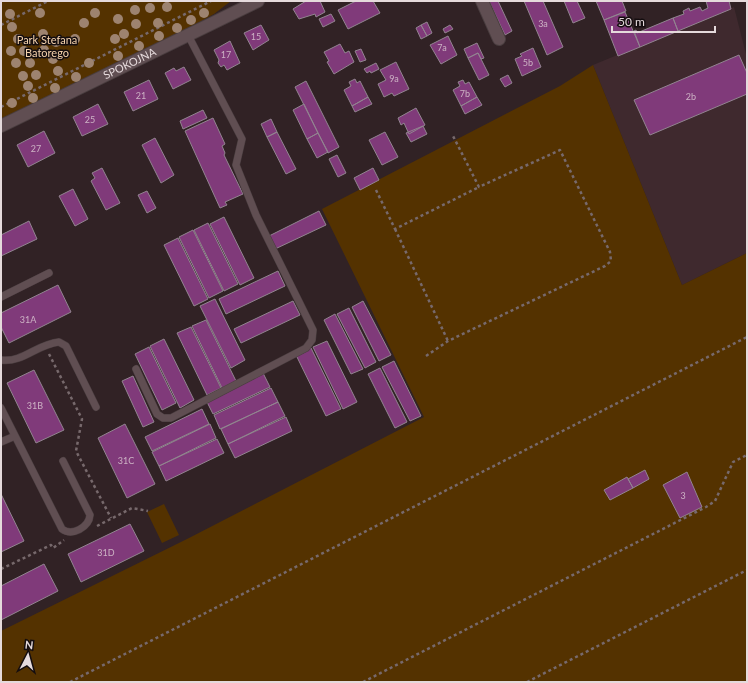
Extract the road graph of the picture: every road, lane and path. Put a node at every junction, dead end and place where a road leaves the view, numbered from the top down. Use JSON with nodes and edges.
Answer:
{"nodes":[{"id":1,"x":48,"y":1,"type":"edge"},
{"id":2,"x":211,"y":1,"type":"edge"},
{"id":3,"x":258,"y":1,"type":"edge"},
{"id":4,"x":482,"y":1,"type":"edge"},
{"id":5,"x":1,"y":25,"type":"edge"},
{"id":6,"x":188,"y":35,"type":"junction"},
{"id":7,"x":499,"y":39,"type":"dead end"},
{"id":8,"x":1,"y":107,"type":"edge"},
{"id":9,"x":1,"y":126,"type":"edge"},
{"id":10,"x":452,"y":134,"type":"dead end"},
{"id":11,"x":479,"y":187,"type":"junction"},
{"id":12,"x":376,"y":190,"type":"dead end"},
{"id":13,"x":395,"y":229,"type":"junction"},
{"id":14,"x":49,"y":274,"type":"dead end"},
{"id":15,"x":1,"y":297,"type":"edge"},
{"id":16,"x":747,"y":337,"type":"edge"},
{"id":17,"x":448,"y":341,"type":"junction"},
{"id":18,"x":44,"y":345,"type":"junction"},
{"id":19,"x":426,"y":356,"type":"dead end"},
{"id":20,"x":1,"y":360,"type":"edge"},
{"id":21,"x":136,"y":369,"type":"dead end"},
{"id":22,"x":1,"y":408,"type":"edge"},
{"id":23,"x":96,"y":408,"type":"dead end"},
{"id":24,"x":15,"y":436,"type":"junction"},
{"id":25,"x":1,"y":442,"type":"edge"},
{"id":26,"x":747,"y":455,"type":"edge"},
{"id":27,"x":63,"y":461,"type":"dead end"},
{"id":28,"x":148,"y":511,"type":"dead end"},
{"id":29,"x":111,"y":518,"type":"junction"},
{"id":30,"x":90,"y":521,"type":"junction"},
{"id":31,"x":66,"y":532,"type":"junction"},
{"id":32,"x":1,"y":569,"type":"edge"},
{"id":33,"x":747,"y":570,"type":"edge"},
{"id":34,"x":70,"y":682,"type":"edge"},
{"id":35,"x":363,"y":682,"type":"edge"},
{"id":36,"x":527,"y":682,"type":"edge"}],
"edges":[{"from":1,"to":5,"type":"path"},
{"from":2,"to":8,"type":"path"},
{"from":3,"to":6,"type":"street","name":"SPOKOJNA"},
{"from":4,"to":7,"type":"street"},
{"from":6,"to":9,"type":"street","name":"SPOKOJNA"},
{"from":6,"to":21,"type":"lane"},
{"from":10,"to":11,"type":"path"},
{"from":11,"to":13,"type":"path"},
{"from":11,"to":17,"type":"path"},
{"from":12,"to":13,"type":"path"},
{"from":13,"to":17,"type":"path"},
{"from":14,"to":15,"type":"lane"},
{"from":16,"to":34,"type":"path"},
{"from":17,"to":19,"type":"path"},
{"from":18,"to":20,"type":"lane"},
{"from":18,"to":23,"type":"lane"},
{"from":18,"to":29,"type":"path"},
{"from":22,"to":24,"type":"lane"},
{"from":24,"to":25,"type":"lane"},
{"from":24,"to":31,"type":"lane"},
{"from":26,"to":35,"type":"path"},
{"from":27,"to":30,"type":"lane"},
{"from":28,"to":29,"type":"path"},
{"from":29,"to":30,"type":"path"},
{"from":30,"to":31,"type":"lane"},
{"from":31,"to":32,"type":"path"},
{"from":33,"to":36,"type":"path"}]}
